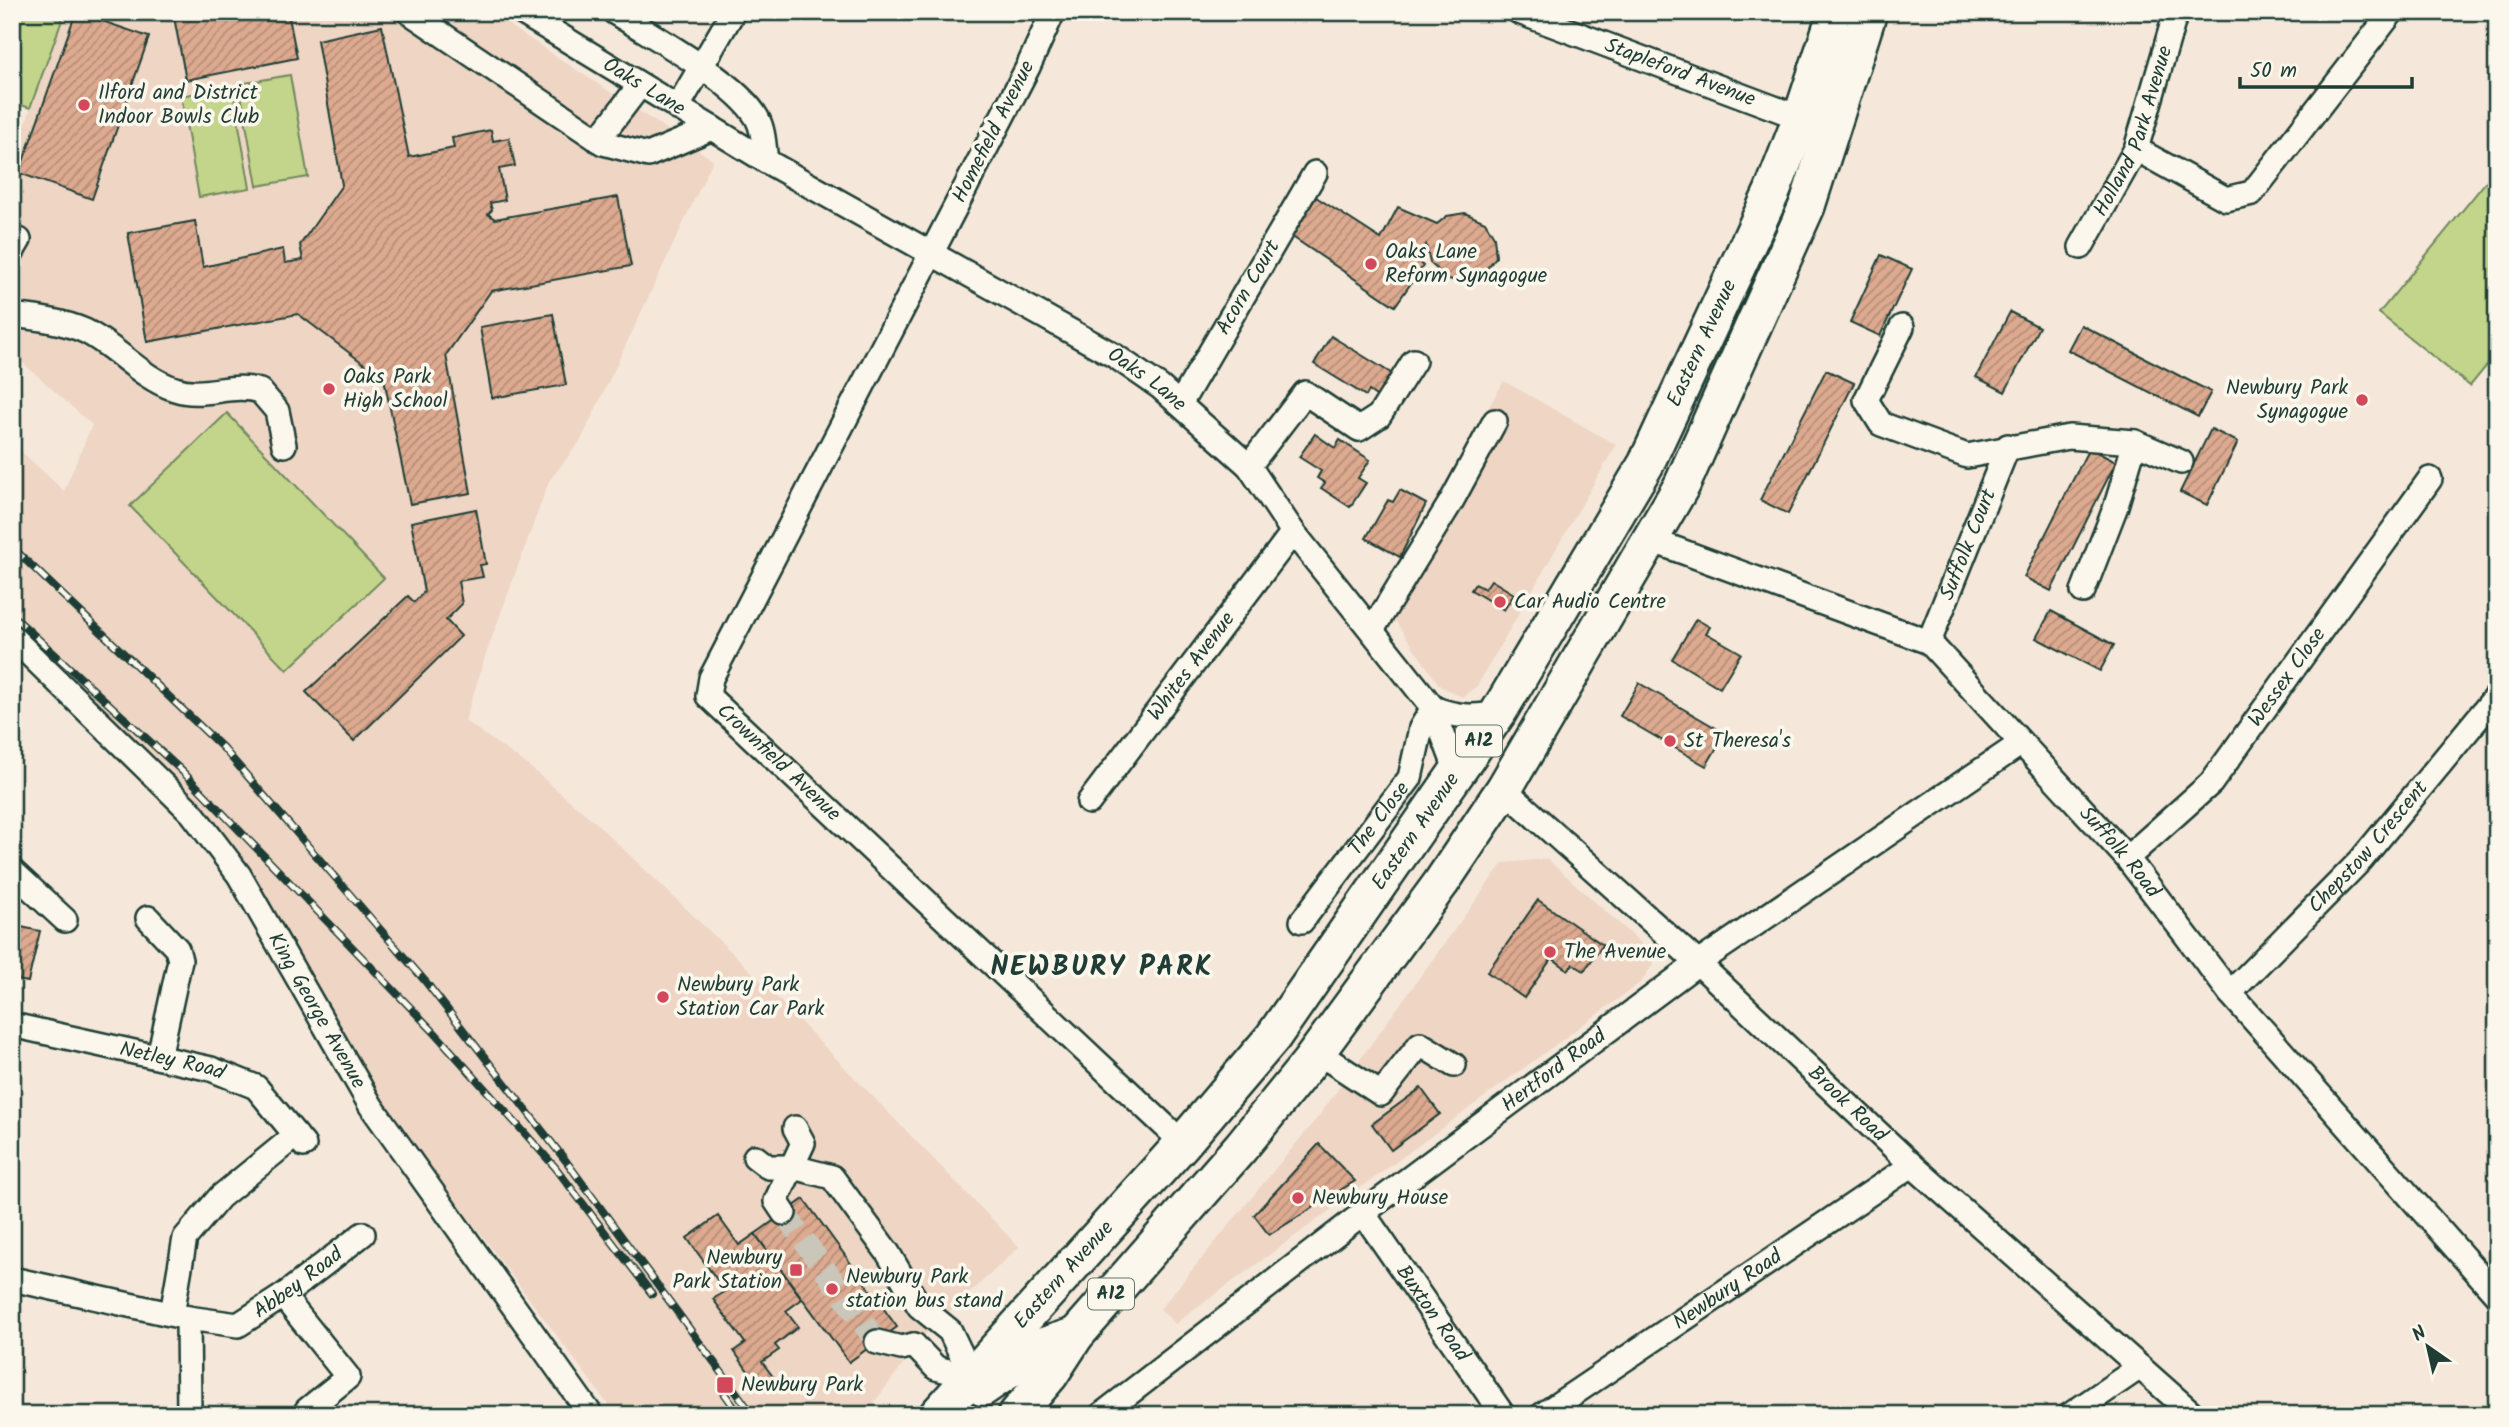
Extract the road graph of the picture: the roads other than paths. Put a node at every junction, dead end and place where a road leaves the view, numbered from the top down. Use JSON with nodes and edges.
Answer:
{"nodes":[{"id":1,"x":409,"y":12,"type":"edge"},
{"id":2,"x":521,"y":12,"type":"edge"},
{"id":3,"x":614,"y":12,"type":"edge"},
{"id":4,"x":733,"y":12,"type":"edge"},
{"id":5,"x":1053,"y":12,"type":"edge"},
{"id":6,"x":1519,"y":12,"type":"edge"},
{"id":7,"x":1836,"y":12,"type":"edge"},
{"id":8,"x":1869,"y":12,"type":"edge"},
{"id":9,"x":2176,"y":12,"type":"edge"},
{"id":10,"x":2392,"y":12,"type":"edge"},
{"id":11,"x":701,"y":66,"type":"junction"},
{"id":12,"x":640,"y":85,"type":"junction"},
{"id":13,"x":677,"y":108,"type":"junction"},
{"id":14,"x":1801,"y":118,"type":"junction"},
{"id":15,"x":712,"y":128,"type":"junction"},
{"id":16,"x":598,"y":140,"type":"junction"},
{"id":17,"x":2136,"y":149,"type":"junction"},
{"id":18,"x":766,"y":161,"type":"junction"},
{"id":19,"x":1315,"y":173,"type":"dead end"},
{"id":20,"x":2081,"y":247,"type":"dead end"},
{"id":21,"x":933,"y":251,"type":"junction"},
{"id":22,"x":12,"y":314,"type":"edge"},
{"id":23,"x":1902,"y":327,"type":"dead end"},
{"id":24,"x":1414,"y":361,"type":"dead end"},
{"id":25,"x":1180,"y":404,"type":"junction"},
{"id":26,"x":1495,"y":421,"type":"dead end"},
{"id":27,"x":2135,"y":442,"type":"junction"},
{"id":28,"x":284,"y":445,"type":"dead end"},
{"id":29,"x":2008,"y":446,"type":"junction"},
{"id":30,"x":2181,"y":462,"type":"dead end"},
{"id":31,"x":1249,"y":466,"type":"junction"},
{"id":32,"x":2430,"y":479,"type":"dead end"},
{"id":33,"x":1293,"y":532,"type":"junction"},
{"id":34,"x":1648,"y":539,"type":"junction"},
{"id":35,"x":2083,"y":591,"type":"dead end"},
{"id":36,"x":1372,"y":631,"type":"junction"},
{"id":37,"x":12,"y":637,"type":"edge"},
{"id":38,"x":1929,"y":642,"type":"junction"},
{"id":39,"x":2497,"y":695,"type":"edge"},
{"id":40,"x":1433,"y":708,"type":"junction"},
{"id":41,"x":1498,"y":713,"type":"junction"},
{"id":42,"x":2020,"y":744,"type":"junction"},
{"id":43,"x":1458,"y":772,"type":"junction"},
{"id":44,"x":1504,"y":789,"type":"junction"},
{"id":45,"x":1089,"y":802,"type":"dead end"},
{"id":46,"x":2127,"y":859,"type":"junction"},
{"id":47,"x":12,"y":871,"type":"edge"},
{"id":48,"x":148,"y":918,"type":"dead end"},
{"id":49,"x":65,"y":920,"type":"dead end"},
{"id":50,"x":1302,"y":921,"type":"dead end"},
{"id":51,"x":1698,"y":963,"type":"junction"},
{"id":52,"x":2230,"y":993,"type":"junction"},
{"id":53,"x":12,"y":1025,"type":"edge"},
{"id":54,"x":1317,"y":1052,"type":"junction"},
{"id":55,"x":159,"y":1057,"type":"junction"},
{"id":56,"x":1454,"y":1065,"type":"dead end"},
{"id":57,"x":795,"y":1128,"type":"dead end"},
{"id":58,"x":1183,"y":1143,"type":"junction"},
{"id":59,"x":755,"y":1157,"type":"dead end"},
{"id":60,"x":1912,"y":1164,"type":"junction"},
{"id":61,"x":793,"y":1167,"type":"junction"},
{"id":62,"x":784,"y":1213,"type":"tunnel mouth"},
{"id":63,"x":1363,"y":1213,"type":"junction"},
{"id":64,"x":363,"y":1234,"type":"dead end"},
{"id":65,"x":12,"y":1279,"type":"edge"},
{"id":66,"x":2497,"y":1294,"type":"edge"},
{"id":67,"x":283,"y":1296,"type":"junction"},
{"id":68,"x":919,"y":1306,"type":"junction"},
{"id":69,"x":180,"y":1316,"type":"junction"},
{"id":70,"x":1076,"y":1335,"type":"junction"},
{"id":71,"x":877,"y":1342,"type":"dead end"},
{"id":72,"x":914,"y":1345,"type":"junction"},
{"id":73,"x":2140,"y":1367,"type":"junction"},
{"id":74,"x":979,"y":1393,"type":"edge"},
{"id":75,"x":307,"y":1410,"type":"dead end"},
{"id":76,"x":188,"y":1415,"type":"edge"},
{"id":77,"x":591,"y":1415,"type":"edge"},
{"id":78,"x":937,"y":1415,"type":"edge"},
{"id":79,"x":1016,"y":1415,"type":"edge"},
{"id":80,"x":1101,"y":1415,"type":"edge"},
{"id":81,"x":1503,"y":1415,"type":"edge"},
{"id":82,"x":1542,"y":1415,"type":"edge"},
{"id":83,"x":2070,"y":1415,"type":"edge"},
{"id":84,"x":2194,"y":1415,"type":"edge"}],
"edges":[{"from":1,"to":16,"type":"street"},
{"from":2,"to":12,"type":"street","name":"Oaks Lane"},
{"from":3,"to":11,"type":"street"},
{"from":4,"to":11,"type":"street"},
{"from":5,"to":21,"type":"street","name":"Homefield Avenue"},
{"from":6,"to":14,"type":"street","name":"Stapleford Avenue"},
{"from":7,"to":14,"type":"highway","name":"Eastern Avenue","number":"A12"},
{"from":8,"to":34,"type":"highway","name":"Eastern Avenue","number":"A12"},
{"from":9,"to":17,"type":"street","name":"Holland Park Avenue"},
{"from":10,"to":17,"type":"street"},
{"from":11,"to":13,"type":"street"},
{"from":11,"to":18,"type":"street"},
{"from":12,"to":13,"type":"street","name":"Oaks Lane"},
{"from":12,"to":16,"type":"street"},
{"from":13,"to":15,"type":"street","name":"Oaks Lane"},
{"from":14,"to":41,"type":"highway","name":"Eastern Avenue","number":"A12"},
{"from":15,"to":16,"type":"street"},
{"from":15,"to":18,"type":"street","name":"Oaks Lane"},
{"from":17,"to":20,"type":"street","name":"Holland Park Avenue"},
{"from":18,"to":21,"type":"street","name":"Oaks Lane"},
{"from":19,"to":25,"type":"street","name":"Acorn Court"},
{"from":21,"to":25,"type":"street","name":"Oaks Lane"},
{"from":21,"to":58,"type":"street","name":"Crownfield Avenue"},
{"from":22,"to":28,"type":"street"},
{"from":23,"to":29,"type":"street","name":"Suffolk Court"},
{"from":24,"to":31,"type":"street"},
{"from":25,"to":31,"type":"street","name":"Oaks Lane"},
{"from":26,"to":36,"type":"street"},
{"from":27,"to":29,"type":"street","name":"Suffolk Court"},
{"from":27,"to":30,"type":"street","name":"Suffolk Court"},
{"from":27,"to":35,"type":"street"},
{"from":29,"to":38,"type":"street","name":"Suffolk Court"},
{"from":31,"to":33,"type":"street","name":"Oaks Lane"},
{"from":32,"to":46,"type":"street","name":"Wessex Close"},
{"from":33,"to":36,"type":"street","name":"Oaks Lane"},
{"from":33,"to":45,"type":"street","name":"Whites Avenue"},
{"from":34,"to":38,"type":"street","name":"Suffolk Road"},
{"from":34,"to":44,"type":"highway","name":"Eastern Avenue","number":"A12"},
{"from":36,"to":40,"type":"street","name":"Oaks Lane"},
{"from":37,"to":77,"type":"street","name":"King George Avenue"},
{"from":38,"to":42,"type":"street","name":"Suffolk Road"},
{"from":39,"to":52,"type":"street","name":"Chepstow Crescent"},
{"from":40,"to":41,"type":"street"},
{"from":40,"to":43,"type":"street","name":"Oaks Lane"},
{"from":40,"to":50,"type":"street","name":"The Close"},
{"from":41,"to":43,"type":"highway","name":"Eastern Avenue","number":"A12"},
{"from":42,"to":46,"type":"street","name":"Suffolk Road"},
{"from":42,"to":51,"type":"street","name":"Hertford Road"},
{"from":43,"to":58,"type":"highway","name":"Eastern Avenue","number":"A12"},
{"from":44,"to":51,"type":"street","name":"Brook Road"},
{"from":44,"to":54,"type":"highway","name":"Eastern Avenue","number":"A12"},
{"from":46,"to":52,"type":"street","name":"Suffolk Road"},
{"from":47,"to":49,"type":"street"},
{"from":48,"to":55,"type":"street"},
{"from":51,"to":60,"type":"street","name":"Brook Road"},
{"from":51,"to":63,"type":"street","name":"Hertford Road"},
{"from":52,"to":66,"type":"street","name":"Suffolk Road"},
{"from":53,"to":55,"type":"street","name":"Netley Road"},
{"from":54,"to":56,"type":"street"},
{"from":54,"to":70,"type":"highway","name":"Eastern Avenue","number":"A12"},
{"from":55,"to":69,"type":"street","name":"Netley Road"},
{"from":57,"to":61,"type":"street"},
{"from":58,"to":74,"type":"highway","name":"Eastern Avenue","number":"A12"},
{"from":59,"to":61,"type":"street"},
{"from":60,"to":73,"type":"street","name":"Brook Road"},
{"from":60,"to":82,"type":"street","name":"Newbury Road"},
{"from":61,"to":62,"type":"street"},
{"from":61,"to":68,"type":"street"},
{"from":63,"to":80,"type":"street","name":"Hertford Road"},
{"from":63,"to":81,"type":"street","name":"Buxton Road"},
{"from":64,"to":67,"type":"street","name":"Abbey Road"},
{"from":65,"to":69,"type":"street","name":"Abbey Road"},
{"from":67,"to":69,"type":"street","name":"Abbey Road"},
{"from":67,"to":75,"type":"street"},
{"from":68,"to":72,"type":"street"},
{"from":68,"to":74,"type":"street"},
{"from":69,"to":76,"type":"street"},
{"from":70,"to":74,"type":"highway"},
{"from":70,"to":79,"type":"highway","name":"Eastern Avenue","number":"A12"},
{"from":71,"to":72,"type":"street"},
{"from":72,"to":74,"type":"street"},
{"from":73,"to":83,"type":"street"},
{"from":73,"to":84,"type":"street","name":"Brook Road"},
{"from":74,"to":78,"type":"highway","name":"Eastern Avenue","number":"A12"}]}
